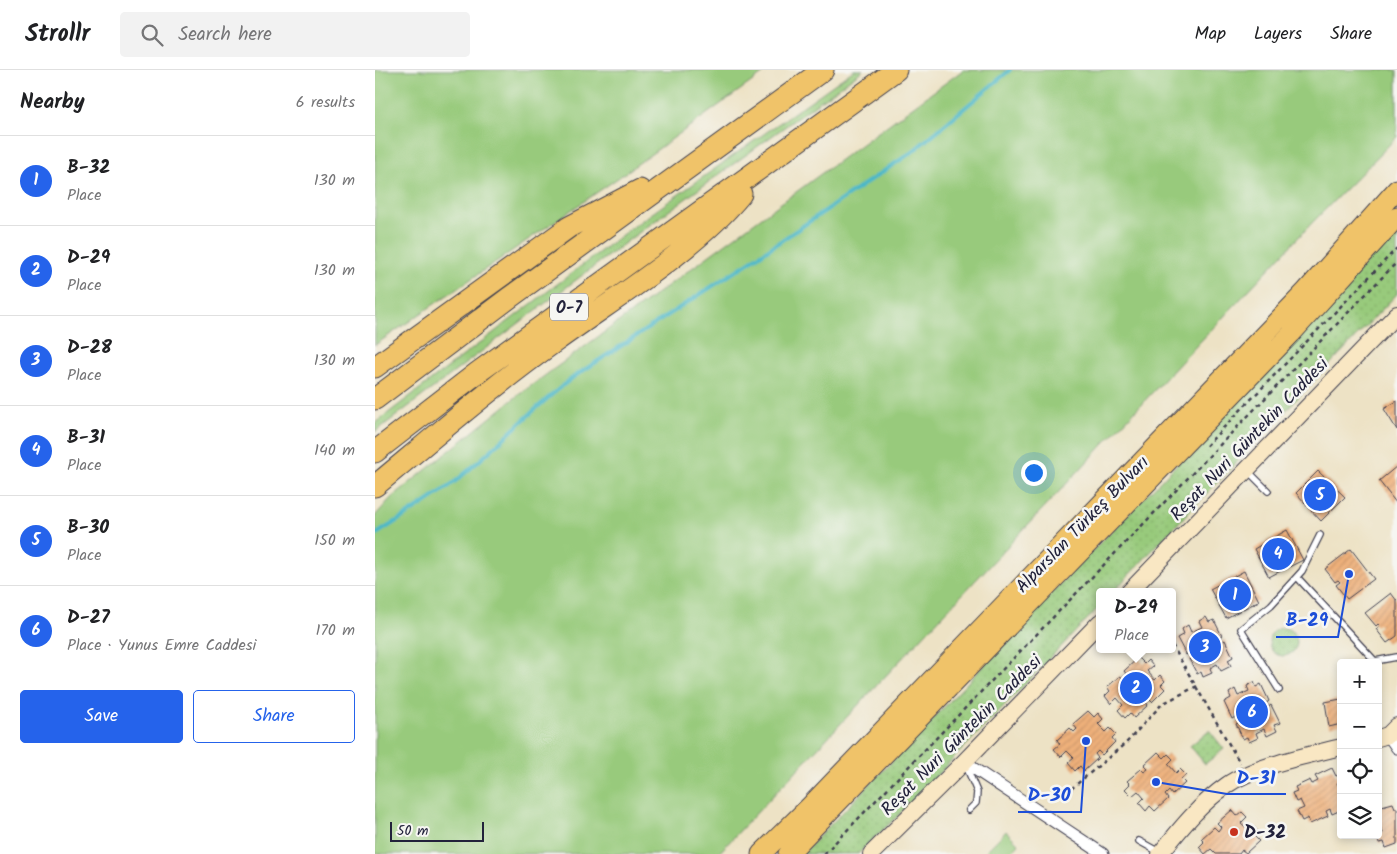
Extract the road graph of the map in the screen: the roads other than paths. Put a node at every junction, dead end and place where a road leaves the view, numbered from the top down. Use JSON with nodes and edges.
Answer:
{"nodes":[{"id":1,"x":823,"y":70,"type":"edge"},
{"id":2,"x":896,"y":70,"type":"edge"},
{"id":3,"x":764,"y":165,"type":"junction"},
{"id":4,"x":673,"y":177,"type":"junction"},
{"id":5,"x":1397,"y":189,"type":"edge"},
{"id":6,"x":1397,"y":216,"type":"edge"},
{"id":7,"x":1397,"y":314,"type":"edge"},
{"id":8,"x":375,"y":367,"type":"edge"},
{"id":9,"x":375,"y":399,"type":"edge"},
{"id":10,"x":375,"y":452,"type":"edge"},
{"id":11,"x":1246,"y":469,"type":"junction"},
{"id":12,"x":375,"y":486,"type":"edge"},
{"id":13,"x":1268,"y":491,"type":"dead end"},
{"id":14,"x":1320,"y":534,"type":"dead end"},
{"id":15,"x":1297,"y":577,"type":"junction"},
{"id":16,"x":1133,"y":588,"type":"edge"},
{"id":17,"x":1096,"y":626,"type":"edge"},
{"id":18,"x":1397,"y":657,"type":"edge"},
{"id":19,"x":1279,"y":690,"type":"dead end"},
{"id":20,"x":1337,"y":748,"type":"edge"},
{"id":21,"x":964,"y":762,"type":"junction"},
{"id":22,"x":969,"y":810,"type":"dead end"},
{"id":23,"x":1139,"y":841,"type":"dead end"},
{"id":24,"x":761,"y":854,"type":"edge"},
{"id":25,"x":788,"y":854,"type":"edge"},
{"id":26,"x":871,"y":854,"type":"edge"},
{"id":27,"x":1103,"y":854,"type":"edge"},
{"id":28,"x":1161,"y":854,"type":"edge"}],
"edges":[{"from":1,"to":4,"type":"highway","number":"O-7"},
{"from":2,"to":3,"type":"highway","number":"O-7"},
{"from":3,"to":10,"type":"highway","number":"O-7"},
{"from":3,"to":12,"type":"highway"},
{"from":4,"to":8,"type":"highway"},
{"from":4,"to":9,"type":"highway","number":"O-7"},
{"from":5,"to":24,"type":"main road","name":"Alparslan Türkeş Bulvarı"},
{"from":6,"to":25,"type":"main road","name":"Alparslan Türkeş Bulvarı"},
{"from":7,"to":11,"type":"main road","name":"Reşat Nuri Güntekin Caddesi"},
{"from":11,"to":13,"type":"lane"},
{"from":11,"to":16,"type":"main road","name":"Reşat Nuri Güntekin Caddesi"},
{"from":14,"to":15,"type":"lane"},
{"from":15,"to":18,"type":"lane"},
{"from":15,"to":19,"type":"lane"},
{"from":17,"to":21,"type":"main road","name":"Reşat Nuri Güntekin Caddesi"},
{"from":20,"to":28,"type":"main road"},
{"from":21,"to":22,"type":"lane"},
{"from":21,"to":26,"type":"main road","name":"Reşat Nuri Güntekin Caddesi"},
{"from":21,"to":27,"type":"street"},
{"from":23,"to":28,"type":"lane"}]}
